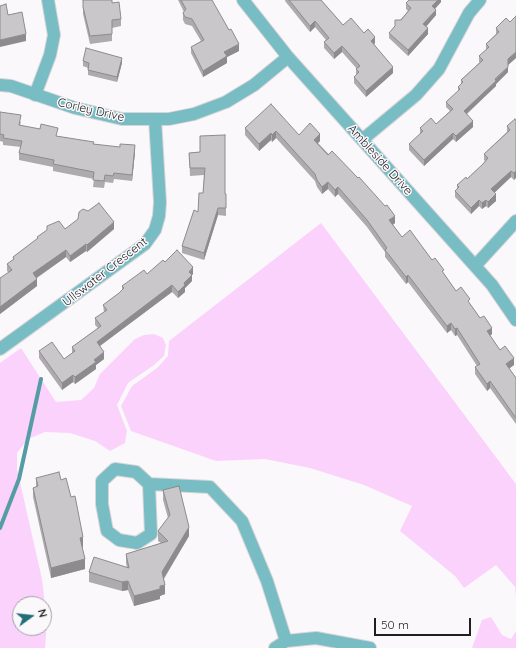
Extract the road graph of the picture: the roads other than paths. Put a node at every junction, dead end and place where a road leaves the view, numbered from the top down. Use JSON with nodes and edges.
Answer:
{"nodes":[{"id":1,"x":48,"y":0,"type":"edge"},
{"id":2,"x":243,"y":0,"type":"edge"},
{"id":3,"x":480,"y":0,"type":"edge"},
{"id":4,"x":288,"y":57,"type":"junction"},
{"id":5,"x":0,"y":85,"type":"edge"},
{"id":6,"x":35,"y":95,"type":"junction"},
{"id":7,"x":154,"y":119,"type":"junction"},
{"id":8,"x":362,"y":140,"type":"junction"},
{"id":9,"x":516,"y":221,"type":"edge"},
{"id":10,"x":475,"y":266,"type":"junction"},
{"id":11,"x":516,"y":320,"type":"edge"},
{"id":12,"x":0,"y":349,"type":"edge"},
{"id":13,"x":149,"y":484,"type":"junction"},
{"id":14,"x":286,"y":641,"type":"junction"},
{"id":15,"x":275,"y":648,"type":"edge"},
{"id":16,"x":370,"y":648,"type":"edge"}],
"edges":[{"from":1,"to":6,"type":"street"},
{"from":2,"to":4,"type":"street","name":"Ambleside Drive"},
{"from":3,"to":8,"type":"street"},
{"from":4,"to":7,"type":"street","name":"Corley Drive"},
{"from":4,"to":8,"type":"street","name":"Ambleside Drive"},
{"from":5,"to":6,"type":"street","name":"Corley Drive"},
{"from":6,"to":7,"type":"street","name":"Corley Drive"},
{"from":7,"to":12,"type":"street","name":"Ullswater Crescent"},
{"from":8,"to":10,"type":"street","name":"Ambleside Drive"},
{"from":9,"to":10,"type":"street"},
{"from":10,"to":11,"type":"street","name":"Ambleside Drive"},
{"from":13,"to":13,"type":"street"},
{"from":13,"to":14,"type":"street"},
{"from":14,"to":15,"type":"street"},
{"from":14,"to":16,"type":"street"}]}
